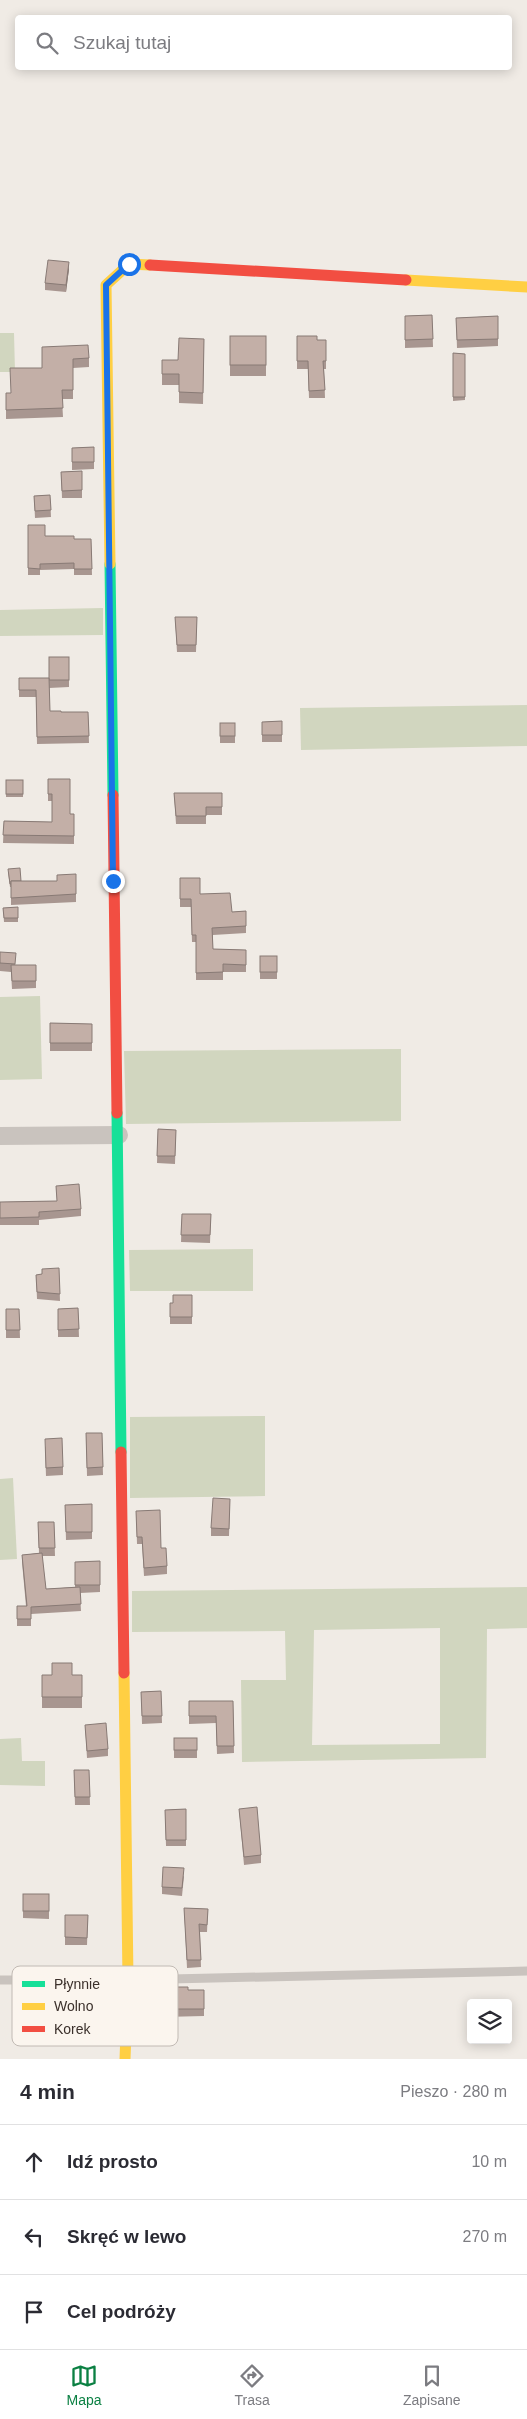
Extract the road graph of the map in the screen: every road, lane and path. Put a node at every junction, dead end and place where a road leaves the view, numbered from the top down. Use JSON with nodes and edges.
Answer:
{"nodes":[{"id":1,"x":527,"y":287,"type":"edge"},
{"id":2,"x":119,"y":1135,"type":"junction"},
{"id":3,"x":0,"y":1136,"type":"edge"},
{"id":4,"x":128,"y":1966,"type":"edge"},
{"id":5,"x":527,"y":1971,"type":"edge"},
{"id":6,"x":178,"y":1979,"type":"edge"},
{"id":7,"x":125,"y":2046,"type":"edge"},
{"id":8,"x":125,"y":2059,"type":"edge"}],
"edges":[{"from":1,"to":2,"type":"street"},
{"from":2,"to":3,"type":"street"},
{"from":2,"to":4,"type":"street"},
{"from":5,"to":6,"type":"lane"},
{"from":7,"to":8,"type":"street"}]}
